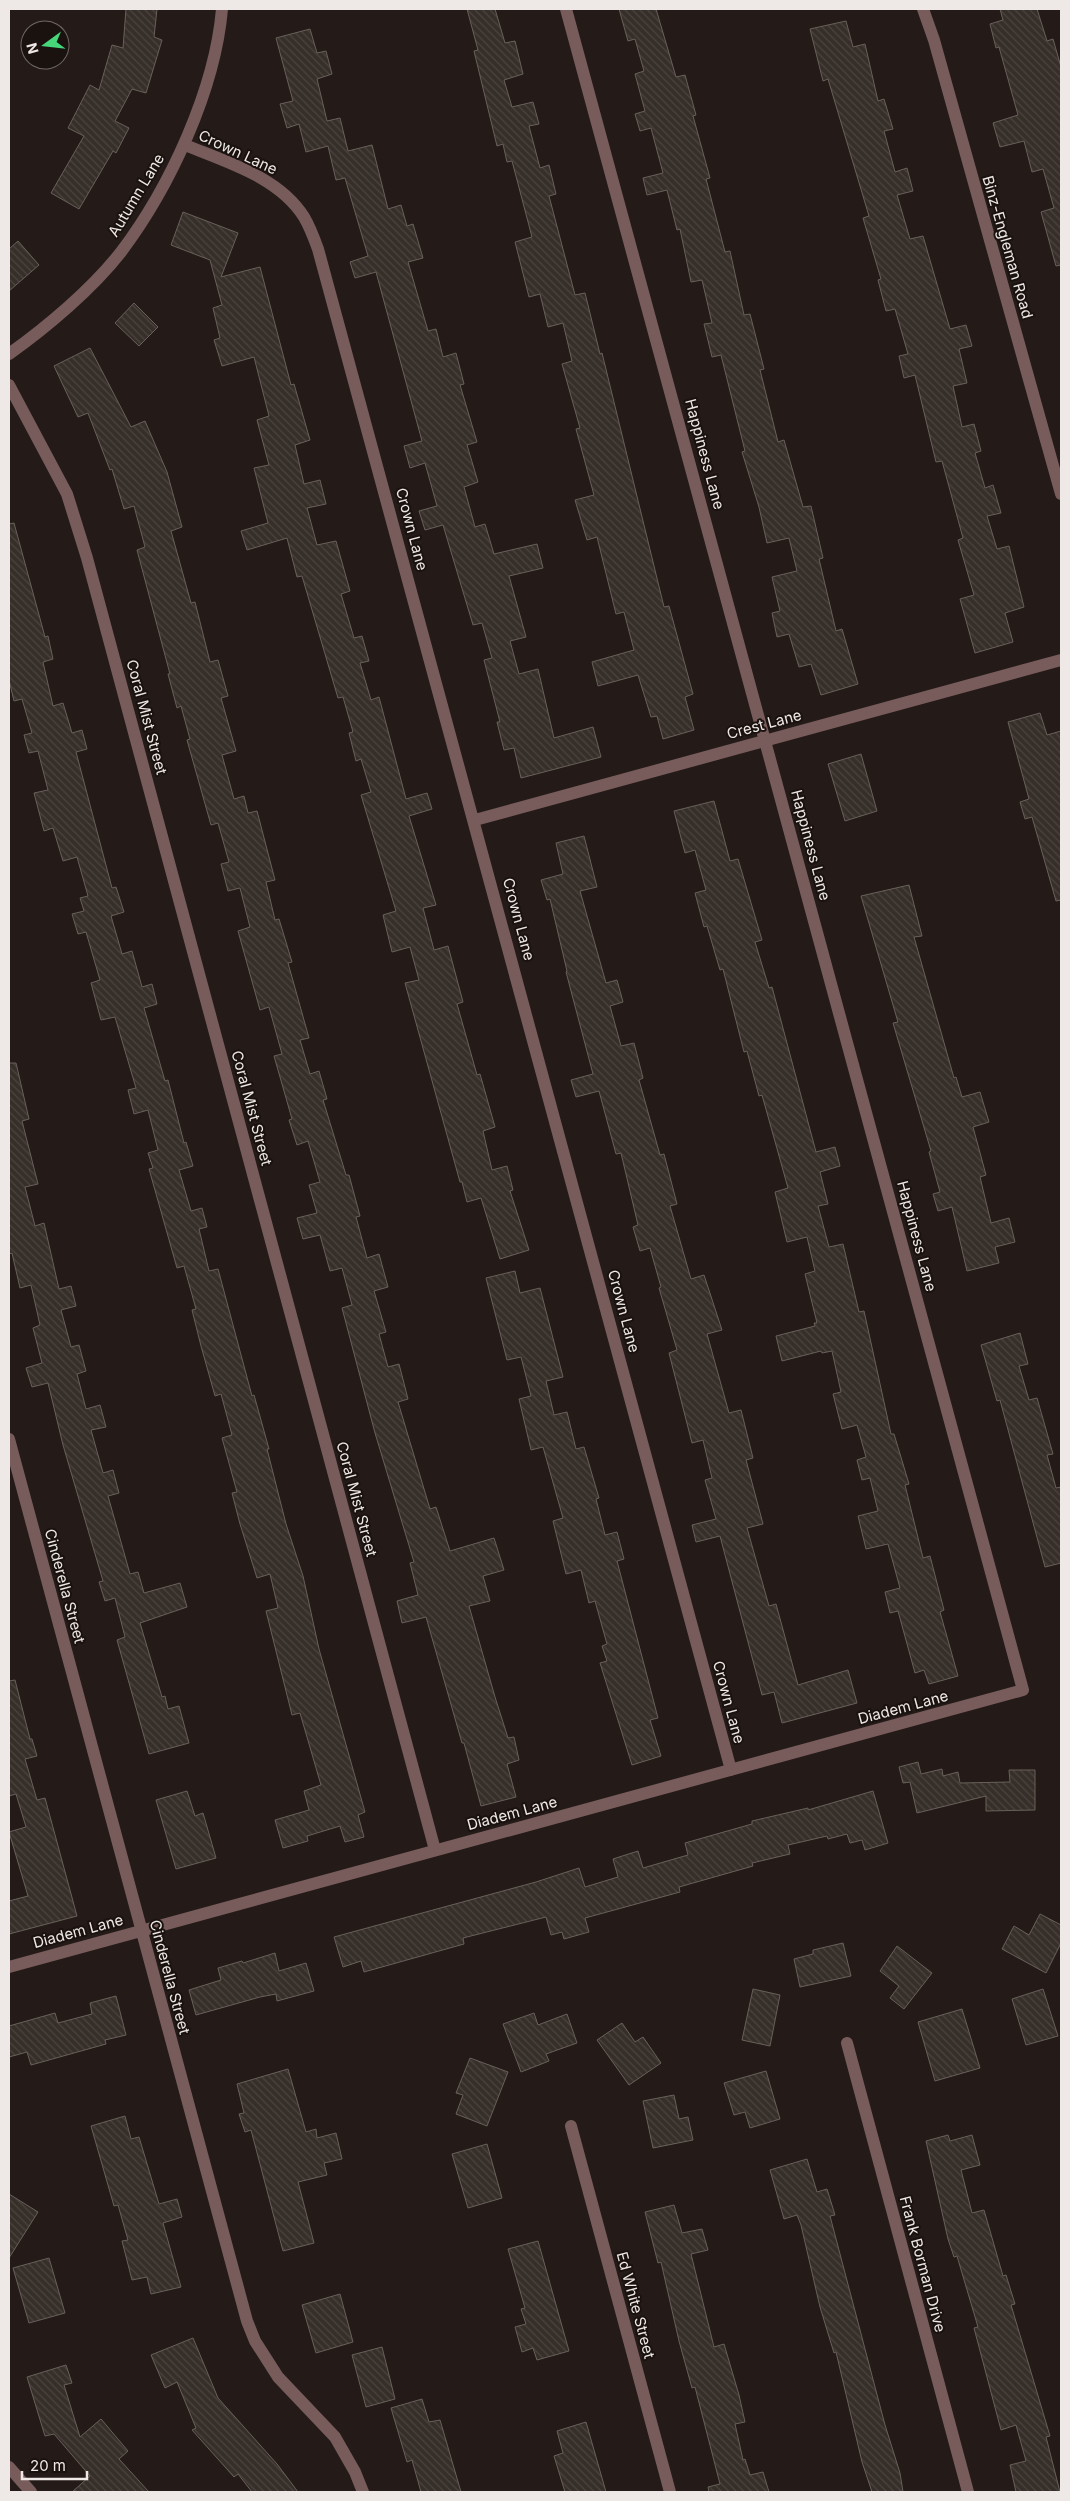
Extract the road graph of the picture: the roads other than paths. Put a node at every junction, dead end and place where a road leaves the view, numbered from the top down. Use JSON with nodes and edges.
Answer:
{"nodes":[{"id":1,"x":222,"y":9,"type":"edge"},
{"id":2,"x":566,"y":9,"type":"edge"},
{"id":3,"x":923,"y":9,"type":"edge"},
{"id":4,"x":185,"y":145,"type":"junction"},
{"id":5,"x":9,"y":354,"type":"edge"},
{"id":6,"x":9,"y":385,"type":"edge"},
{"id":7,"x":1061,"y":494,"type":"edge"},
{"id":8,"x":1061,"y":660,"type":"edge"},
{"id":9,"x":766,"y":740,"type":"junction"},
{"id":10,"x":475,"y":820,"type":"junction"},
{"id":11,"x":9,"y":1439,"type":"edge"},
{"id":12,"x":1023,"y":1690,"type":"joint"},
{"id":13,"x":731,"y":1770,"type":"junction"},
{"id":14,"x":435,"y":1850,"type":"junction"},
{"id":15,"x":141,"y":1931,"type":"junction"},
{"id":16,"x":9,"y":1966,"type":"edge"},
{"id":17,"x":847,"y":2044,"type":"dead end"},
{"id":18,"x":571,"y":2126,"type":"dead end"},
{"id":19,"x":9,"y":2468,"type":"edge"},
{"id":20,"x":31,"y":2492,"type":"edge"},
{"id":21,"x":363,"y":2492,"type":"edge"},
{"id":22,"x":670,"y":2492,"type":"edge"},
{"id":23,"x":968,"y":2492,"type":"edge"}],
"edges":[{"from":1,"to":4,"type":"street","name":"Autumn Lane"},
{"from":2,"to":9,"type":"street","name":"Happiness Lane"},
{"from":3,"to":7,"type":"street","name":"Binz-Engleman Road"},
{"from":4,"to":5,"type":"street","name":"Autumn Lane"},
{"from":4,"to":10,"type":"street","name":"Crown Lane"},
{"from":6,"to":14,"type":"street","name":"Coral Mist Street"},
{"from":8,"to":9,"type":"street","name":"Crest Lane"},
{"from":9,"to":10,"type":"street","name":"Crest Lane"},
{"from":9,"to":12,"type":"street","name":"Happiness Lane"},
{"from":10,"to":13,"type":"street","name":"Crown Lane"},
{"from":11,"to":15,"type":"street","name":"Cinderella Street"},
{"from":12,"to":13,"type":"street","name":"Diadem Lane"},
{"from":13,"to":14,"type":"street","name":"Diadem Lane"},
{"from":14,"to":15,"type":"street","name":"Diadem Lane"},
{"from":15,"to":16,"type":"street","name":"Diadem Lane"},
{"from":15,"to":21,"type":"street","name":"Cinderella Street"},
{"from":17,"to":23,"type":"street","name":"Frank Borman Drive"},
{"from":18,"to":22,"type":"street","name":"Ed White Street"},
{"from":19,"to":20,"type":"street"}]}
